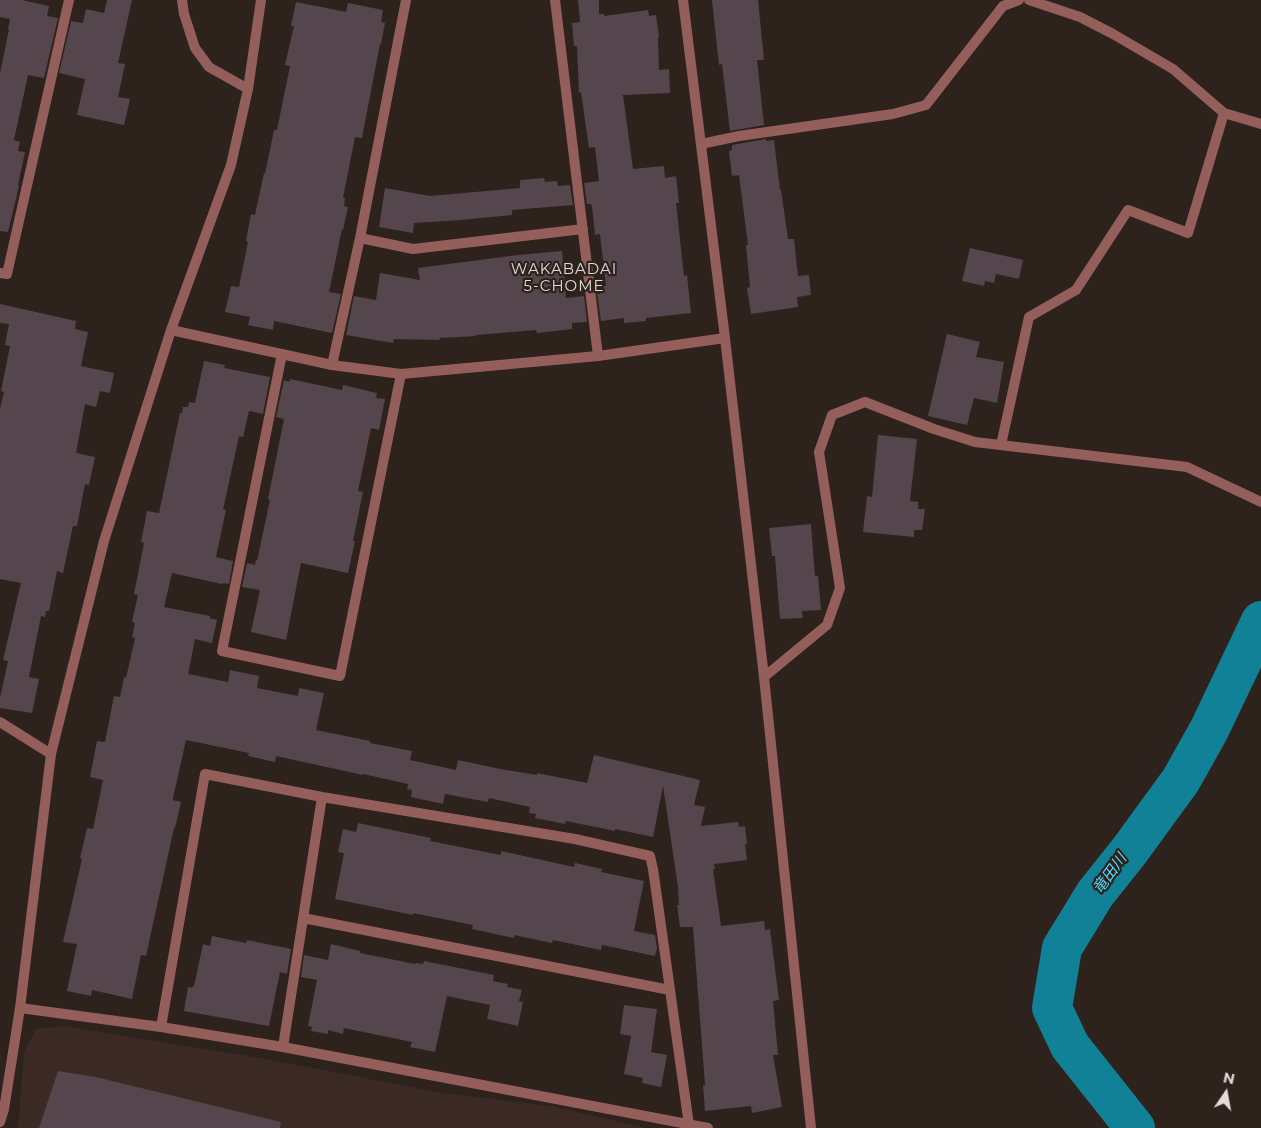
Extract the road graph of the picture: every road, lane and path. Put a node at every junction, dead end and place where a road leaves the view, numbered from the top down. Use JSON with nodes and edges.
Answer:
{"nodes":[{"id":1,"x":69,"y":0,"type":"edge"},
{"id":2,"x":182,"y":0,"type":"edge"},
{"id":3,"x":261,"y":0,"type":"edge"},
{"id":4,"x":406,"y":0,"type":"edge"},
{"id":5,"x":555,"y":0,"type":"edge"},
{"id":6,"x":683,"y":0,"type":"edge"},
{"id":7,"x":1019,"y":0,"type":"edge"},
{"id":8,"x":1028,"y":0,"type":"edge"},
{"id":9,"x":248,"y":89,"type":"junction"},
{"id":10,"x":1224,"y":113,"type":"junction"},
{"id":11,"x":1261,"y":124,"type":"edge"},
{"id":12,"x":701,"y":144,"type":"junction"},
{"id":13,"x":582,"y":229,"type":"junction"},
{"id":14,"x":360,"y":238,"type":"junction"},
{"id":15,"x":0,"y":273,"type":"edge"},
{"id":16,"x":171,"y":330,"type":"junction"},
{"id":17,"x":725,"y":338,"type":"junction"},
{"id":18,"x":282,"y":354,"type":"junction"},
{"id":19,"x":598,"y":356,"type":"junction"},
{"id":20,"x":332,"y":365,"type":"junction"},
{"id":21,"x":402,"y":374,"type":"junction"},
{"id":22,"x":1001,"y":446,"type":"junction"},
{"id":23,"x":1259,"y":501,"type":"edge"},
{"id":24,"x":764,"y":677,"type":"junction"},
{"id":25,"x":0,"y":722,"type":"edge"},
{"id":26,"x":51,"y":754,"type":"junction"},
{"id":27,"x":322,"y":796,"type":"junction"},
{"id":28,"x":303,"y":918,"type":"junction"},
{"id":29,"x":670,"y":990,"type":"junction"},
{"id":30,"x":20,"y":1008,"type":"junction"},
{"id":31,"x":161,"y":1027,"type":"junction"},
{"id":32,"x":283,"y":1047,"type":"junction"},
{"id":33,"x":0,"y":1122,"type":"edge"},
{"id":34,"x":689,"y":1125,"type":"junction"},
{"id":35,"x":708,"y":1128,"type":"edge"},
{"id":36,"x":811,"y":1128,"type":"edge"}],
"edges":[{"from":1,"to":15,"type":"street"},
{"from":2,"to":9,"type":"street"},
{"from":3,"to":9,"type":"street"},
{"from":4,"to":14,"type":"street"},
{"from":5,"to":13,"type":"street"},
{"from":6,"to":12,"type":"street"},
{"from":7,"to":12,"type":"street"},
{"from":8,"to":10,"type":"street"},
{"from":9,"to":16,"type":"street"},
{"from":10,"to":11,"type":"street"},
{"from":10,"to":22,"type":"street"},
{"from":12,"to":17,"type":"street"},
{"from":13,"to":14,"type":"street"},
{"from":13,"to":19,"type":"street"},
{"from":14,"to":20,"type":"street"},
{"from":16,"to":18,"type":"street"},
{"from":16,"to":26,"type":"street"},
{"from":17,"to":19,"type":"street"},
{"from":17,"to":24,"type":"street"},
{"from":18,"to":20,"type":"street"},
{"from":18,"to":21,"type":"street"},
{"from":19,"to":21,"type":"street"},
{"from":20,"to":21,"type":"street"},
{"from":22,"to":23,"type":"street"},
{"from":22,"to":24,"type":"street"},
{"from":24,"to":36,"type":"street"},
{"from":25,"to":26,"type":"street"},
{"from":26,"to":30,"type":"street"},
{"from":27,"to":28,"type":"street"},
{"from":27,"to":29,"type":"street"},
{"from":27,"to":31,"type":"street"},
{"from":28,"to":29,"type":"street"},
{"from":28,"to":32,"type":"street"},
{"from":29,"to":34,"type":"street"},
{"from":30,"to":31,"type":"street"},
{"from":30,"to":33,"type":"street"},
{"from":31,"to":32,"type":"street"},
{"from":32,"to":34,"type":"street"},
{"from":34,"to":35,"type":"street"}]}
